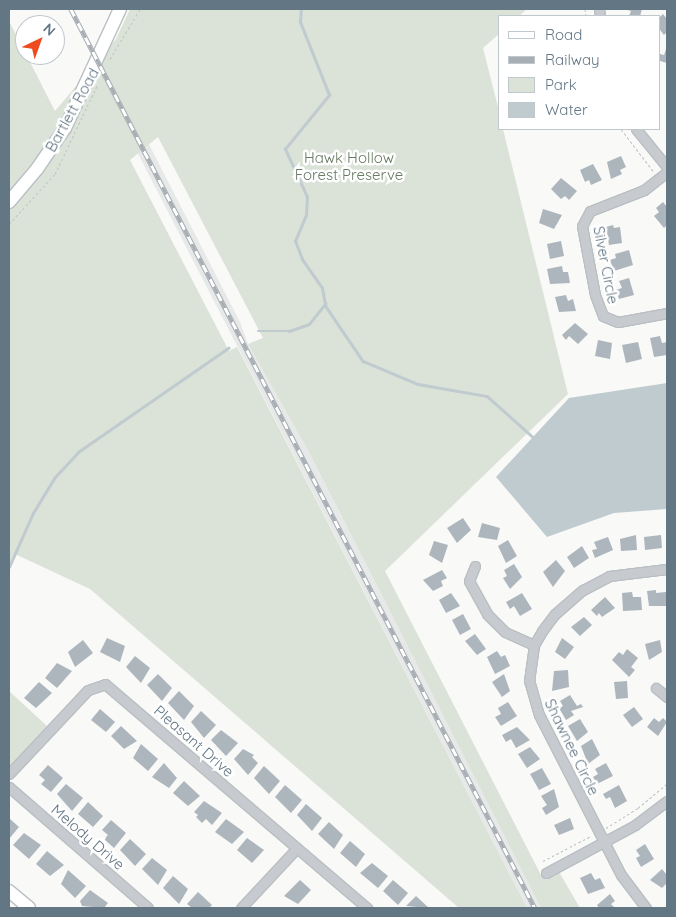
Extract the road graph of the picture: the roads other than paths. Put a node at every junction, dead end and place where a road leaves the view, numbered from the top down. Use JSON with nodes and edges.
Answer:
{"nodes":[{"id":1,"x":120,"y":9,"type":"edge"},
{"id":2,"x":637,"y":130,"type":"edge"},
{"id":3,"x":667,"y":167,"type":"edge"},
{"id":4,"x":667,"y":172,"type":"edge"},
{"id":5,"x":9,"y":202,"type":"edge"},
{"id":6,"x":667,"y":313,"type":"edge"},
{"id":7,"x":474,"y":566,"type":"dead end"},
{"id":8,"x":667,"y":570,"type":"edge"},
{"id":9,"x":534,"y":645,"type":"junction"},
{"id":10,"x":656,"y":688,"type":"dead end"},
{"id":11,"x":667,"y":697,"type":"edge"},
{"id":12,"x":9,"y":774,"type":"edge"},
{"id":13,"x":9,"y":787,"type":"edge"},
{"id":14,"x":667,"y":801,"type":"edge"},
{"id":15,"x":604,"y":841,"type":"junction"},
{"id":16,"x":297,"y":848,"type":"junction"},
{"id":17,"x":546,"y":873,"type":"dead end"},
{"id":18,"x":9,"y":890,"type":"edge"},
{"id":19,"x":29,"y":908,"type":"edge"},
{"id":20,"x":148,"y":908,"type":"edge"},
{"id":21,"x":241,"y":908,"type":"edge"},
{"id":22,"x":367,"y":908,"type":"edge"},
{"id":23,"x":646,"y":908,"type":"edge"}],
"edges":[{"from":1,"to":5,"type":"street","name":"Bartlett Road"},
{"from":2,"to":3,"type":"street"},
{"from":4,"to":6,"type":"street","name":"Silver Circle"},
{"from":7,"to":9,"type":"street"},
{"from":8,"to":9,"type":"street","name":"Shawnee Circle"},
{"from":9,"to":15,"type":"street","name":"Shawnee Circle"},
{"from":10,"to":11,"type":"street"},
{"from":12,"to":16,"type":"street","name":"Pleasant Drive"},
{"from":13,"to":20,"type":"street","name":"Melody Drive"},
{"from":14,"to":15,"type":"street"},
{"from":15,"to":17,"type":"street"},
{"from":15,"to":23,"type":"street","name":"Shawnee Circle"},
{"from":16,"to":21,"type":"street"},
{"from":16,"to":22,"type":"street","name":"Pleasant Drive"},
{"from":18,"to":19,"type":"street"}]}
